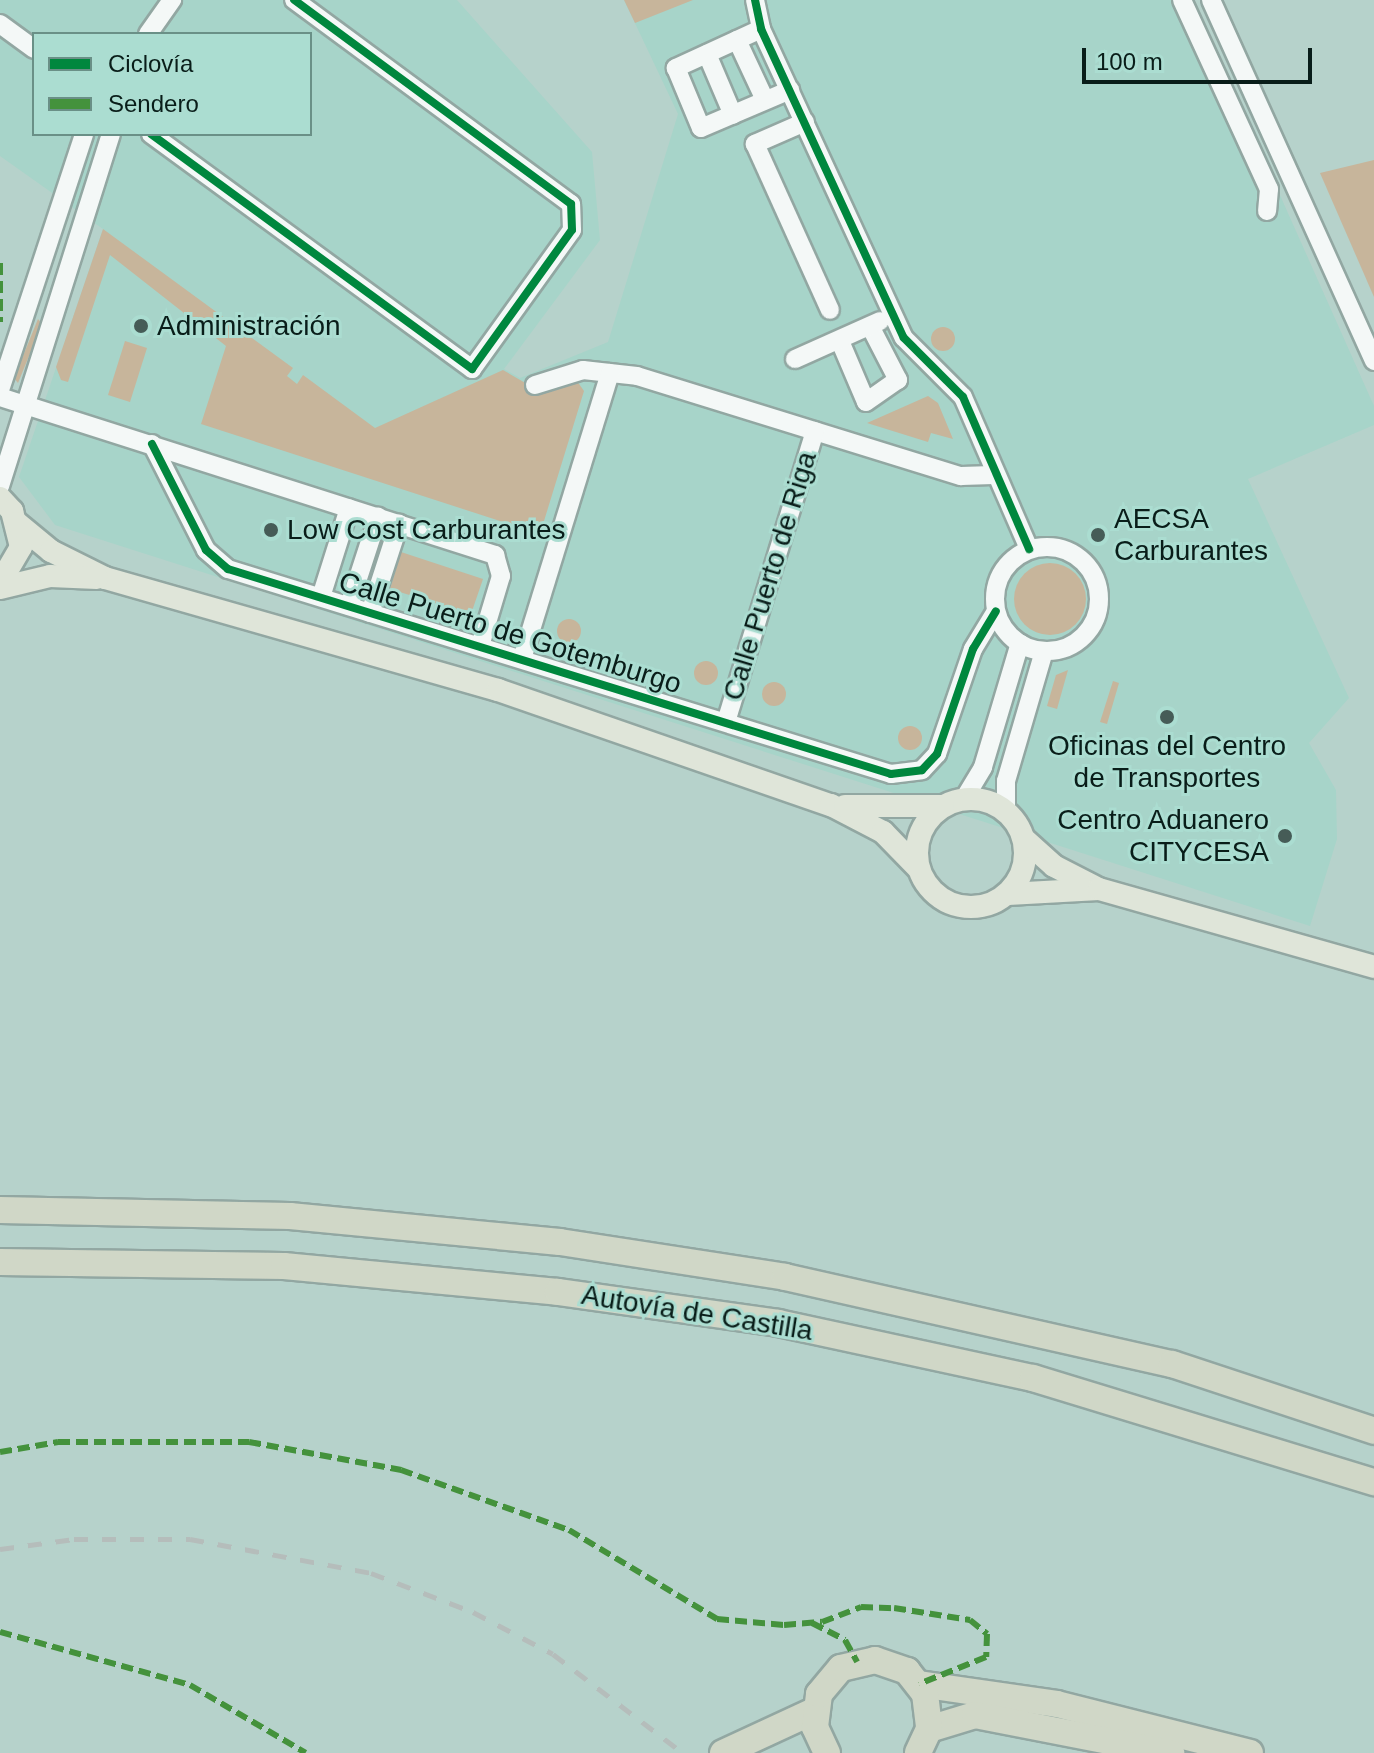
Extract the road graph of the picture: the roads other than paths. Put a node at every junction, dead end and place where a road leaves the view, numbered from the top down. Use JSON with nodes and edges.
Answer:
{"nodes":[{"id":1,"x":172,"y":0,"type":"edge"},
{"id":2,"x":294,"y":0,"type":"edge"},
{"id":3,"x":755,"y":0,"type":"edge"},
{"id":4,"x":1182,"y":0,"type":"edge"},
{"id":5,"x":1211,"y":0,"type":"edge"},
{"id":6,"x":0,"y":24,"type":"edge"},
{"id":7,"x":761,"y":29,"type":"junction"},
{"id":8,"x":149,"y":32,"type":"edge"},
{"id":9,"x":737,"y":40,"type":"junction"},
{"id":10,"x":32,"y":48,"type":"edge"},
{"id":11,"x":707,"y":54,"type":"junction"},
{"id":12,"x":790,"y":90,"type":"junction"},
{"id":13,"x":765,"y":100,"type":"junction"},
{"id":14,"x":733,"y":115,"type":"junction"},
{"id":15,"x":805,"y":122,"type":"junction"},
{"id":16,"x":83,"y":136,"type":"edge"},
{"id":17,"x":110,"y":136,"type":"edge"},
{"id":18,"x":154,"y":136,"type":"edge"},
{"id":19,"x":1267,"y":211,"type":"dead end"},
{"id":20,"x":830,"y":310,"type":"dead end"},
{"id":21,"x":892,"y":312,"type":"junction"},
{"id":22,"x":871,"y":328,"type":"junction"},
{"id":23,"x":840,"y":341,"type":"junction"},
{"id":24,"x":795,"y":359,"type":"dead end"},
{"id":25,"x":1374,"y":361,"type":"edge"},
{"id":26,"x":610,"y":373,"type":"junction"},
{"id":27,"x":535,"y":385,"type":"dead end"},
{"id":28,"x":0,"y":390,"type":"edge"},
{"id":29,"x":0,"y":397,"type":"edge"},
{"id":30,"x":24,"y":404,"type":"junction"},
{"id":31,"x":815,"y":431,"type":"junction"},
{"id":32,"x":152,"y":444,"type":"junction"},
{"id":33,"x":993,"y":475,"type":"junction"},
{"id":34,"x":0,"y":486,"type":"edge"},
{"id":35,"x":0,"y":498,"type":"edge"},
{"id":36,"x":349,"y":508,"type":"junction"},
{"id":37,"x":378,"y":517,"type":"junction"},
{"id":38,"x":17,"y":523,"type":"junction"},
{"id":39,"x":399,"y":524,"type":"junction"},
{"id":40,"x":1029,"y":549,"type":"junction"},
{"id":41,"x":105,"y":578,"type":"junction"},
{"id":42,"x":0,"y":585,"type":"edge"},
{"id":43,"x":321,"y":597,"type":"junction"},
{"id":44,"x":349,"y":606,"type":"junction"},
{"id":45,"x":996,"y":611,"type":"junction"},
{"id":46,"x":370,"y":613,"type":"junction"},
{"id":47,"x":1020,"y":643,"type":"junction"},
{"id":48,"x":480,"y":646,"type":"junction"},
{"id":49,"x":1044,"y":651,"type":"junction"},
{"id":50,"x":522,"y":659,"type":"junction"},
{"id":51,"x":726,"y":722,"type":"junction"},
{"id":52,"x":954,"y":803,"type":"junction"},
{"id":53,"x":831,"y":805,"type":"junction"},
{"id":54,"x":1006,"y":811,"type":"junction"},
{"id":55,"x":1024,"y":839,"type":"junction"},
{"id":56,"x":918,"y":868,"type":"junction"},
{"id":57,"x":1099,"y":889,"type":"junction"},
{"id":58,"x":1008,"y":894,"type":"junction"},
{"id":59,"x":1374,"y":967,"type":"edge"},
{"id":60,"x":0,"y":1210,"type":"edge"},
{"id":61,"x":0,"y":1262,"type":"edge"},
{"id":62,"x":1172,"y":1364,"type":"junction"},
{"id":63,"x":1374,"y":1413,"type":"edge"},
{"id":64,"x":1374,"y":1431,"type":"edge"},
{"id":65,"x":1374,"y":1482,"type":"edge"},
{"id":66,"x":919,"y":1684,"type":"junction"},
{"id":67,"x":814,"y":1711,"type":"junction"},
{"id":68,"x":922,"y":1746,"type":"edge"},
{"id":69,"x":740,"y":1747,"type":"edge"},
{"id":70,"x":827,"y":1753,"type":"edge"},
{"id":71,"x":1171,"y":1753,"type":"edge"},
{"id":72,"x":1250,"y":1753,"type":"edge"}],
"edges":[{"from":1,"to":8,"type":"street"},
{"from":2,"to":18,"type":"street"},
{"from":3,"to":7,"type":"street"},
{"from":4,"to":19,"type":"street"},
{"from":5,"to":25,"type":"street"},
{"from":6,"to":10,"type":"street"},
{"from":7,"to":9,"type":"street"},
{"from":7,"to":12,"type":"street"},
{"from":9,"to":11,"type":"street"},
{"from":9,"to":13,"type":"street"},
{"from":11,"to":14,"type":"street"},
{"from":11,"to":14,"type":"street"},
{"from":12,"to":13,"type":"street"},
{"from":12,"to":15,"type":"street"},
{"from":13,"to":14,"type":"street"},
{"from":15,"to":20,"type":"street"},
{"from":15,"to":21,"type":"street"},
{"from":16,"to":28,"type":"street"},
{"from":17,"to":30,"type":"street"},
{"from":21,"to":22,"type":"street"},
{"from":21,"to":33,"type":"street"},
{"from":22,"to":23,"type":"street"},
{"from":22,"to":23,"type":"street"},
{"from":23,"to":24,"type":"street"},
{"from":26,"to":27,"type":"street"},
{"from":26,"to":31,"type":"street"},
{"from":26,"to":50,"type":"street"},
{"from":29,"to":30,"type":"street","name":"Calle Puerto de Gotemburgo"},
{"from":30,"to":32,"type":"street","name":"Calle Puerto de Gotemburgo"},
{"from":30,"to":34,"type":"street"},
{"from":31,"to":33,"type":"street"},
{"from":31,"to":51,"type":"street","name":"Calle Puerto de Riga"},
{"from":32,"to":36,"type":"street","name":"Calle Puerto de Gotemburgo"},
{"from":32,"to":43,"type":"street","name":"Calle Puerto de Gotemburgo"},
{"from":33,"to":40,"type":"street"},
{"from":35,"to":38,"type":"main road"},
{"from":36,"to":37,"type":"street","name":"Calle Puerto de Gotemburgo"},
{"from":36,"to":43,"type":"street"},
{"from":37,"to":39,"type":"street","name":"Calle Puerto de Gotemburgo"},
{"from":37,"to":44,"type":"street"},
{"from":38,"to":41,"type":"main road"},
{"from":38,"to":42,"type":"main road"},
{"from":39,"to":46,"type":"street"},
{"from":39,"to":48,"type":"street","name":"Calle Puerto de Gotemburgo"},
{"from":40,"to":45,"type":"street"},
{"from":40,"to":49,"type":"street"},
{"from":41,"to":42,"type":"main road"},
{"from":41,"to":53,"type":"main road"},
{"from":43,"to":44,"type":"street","name":"Calle Puerto de Gotemburgo"},
{"from":44,"to":46,"type":"street","name":"Calle Puerto de Gotemburgo"},
{"from":45,"to":47,"type":"street"},
{"from":45,"to":51,"type":"street","name":"Calle Puerto de Gotemburgo"},
{"from":46,"to":48,"type":"street","name":"Calle Puerto de Gotemburgo"},
{"from":47,"to":49,"type":"street"},
{"from":47,"to":52,"type":"street"},
{"from":48,"to":50,"type":"street","name":"Calle Puerto de Gotemburgo"},
{"from":49,"to":54,"type":"street"},
{"from":50,"to":51,"type":"street","name":"Calle Puerto de Gotemburgo"},
{"from":52,"to":53,"type":"main road"},
{"from":52,"to":54,"type":"main road"},
{"from":52,"to":56,"type":"main road"},
{"from":53,"to":56,"type":"main road"},
{"from":54,"to":55,"type":"main road"},
{"from":55,"to":57,"type":"main road"},
{"from":55,"to":58,"type":"main road"},
{"from":56,"to":58,"type":"main road"},
{"from":57,"to":58,"type":"main road"},
{"from":57,"to":59,"type":"main road"},
{"from":60,"to":62,"type":"highway","name":"Autovía de Castilla"},
{"from":61,"to":65,"type":"highway","name":"Autovía de Castilla"},
{"from":62,"to":63,"type":"highway"},
{"from":62,"to":64,"type":"highway","name":"Autovía de Castilla"},
{"from":66,"to":67,"type":"highway"},
{"from":66,"to":68,"type":"highway"},
{"from":66,"to":72,"type":"highway"},
{"from":67,"to":69,"type":"highway"},
{"from":67,"to":70,"type":"highway"},
{"from":68,"to":71,"type":"highway"}]}
